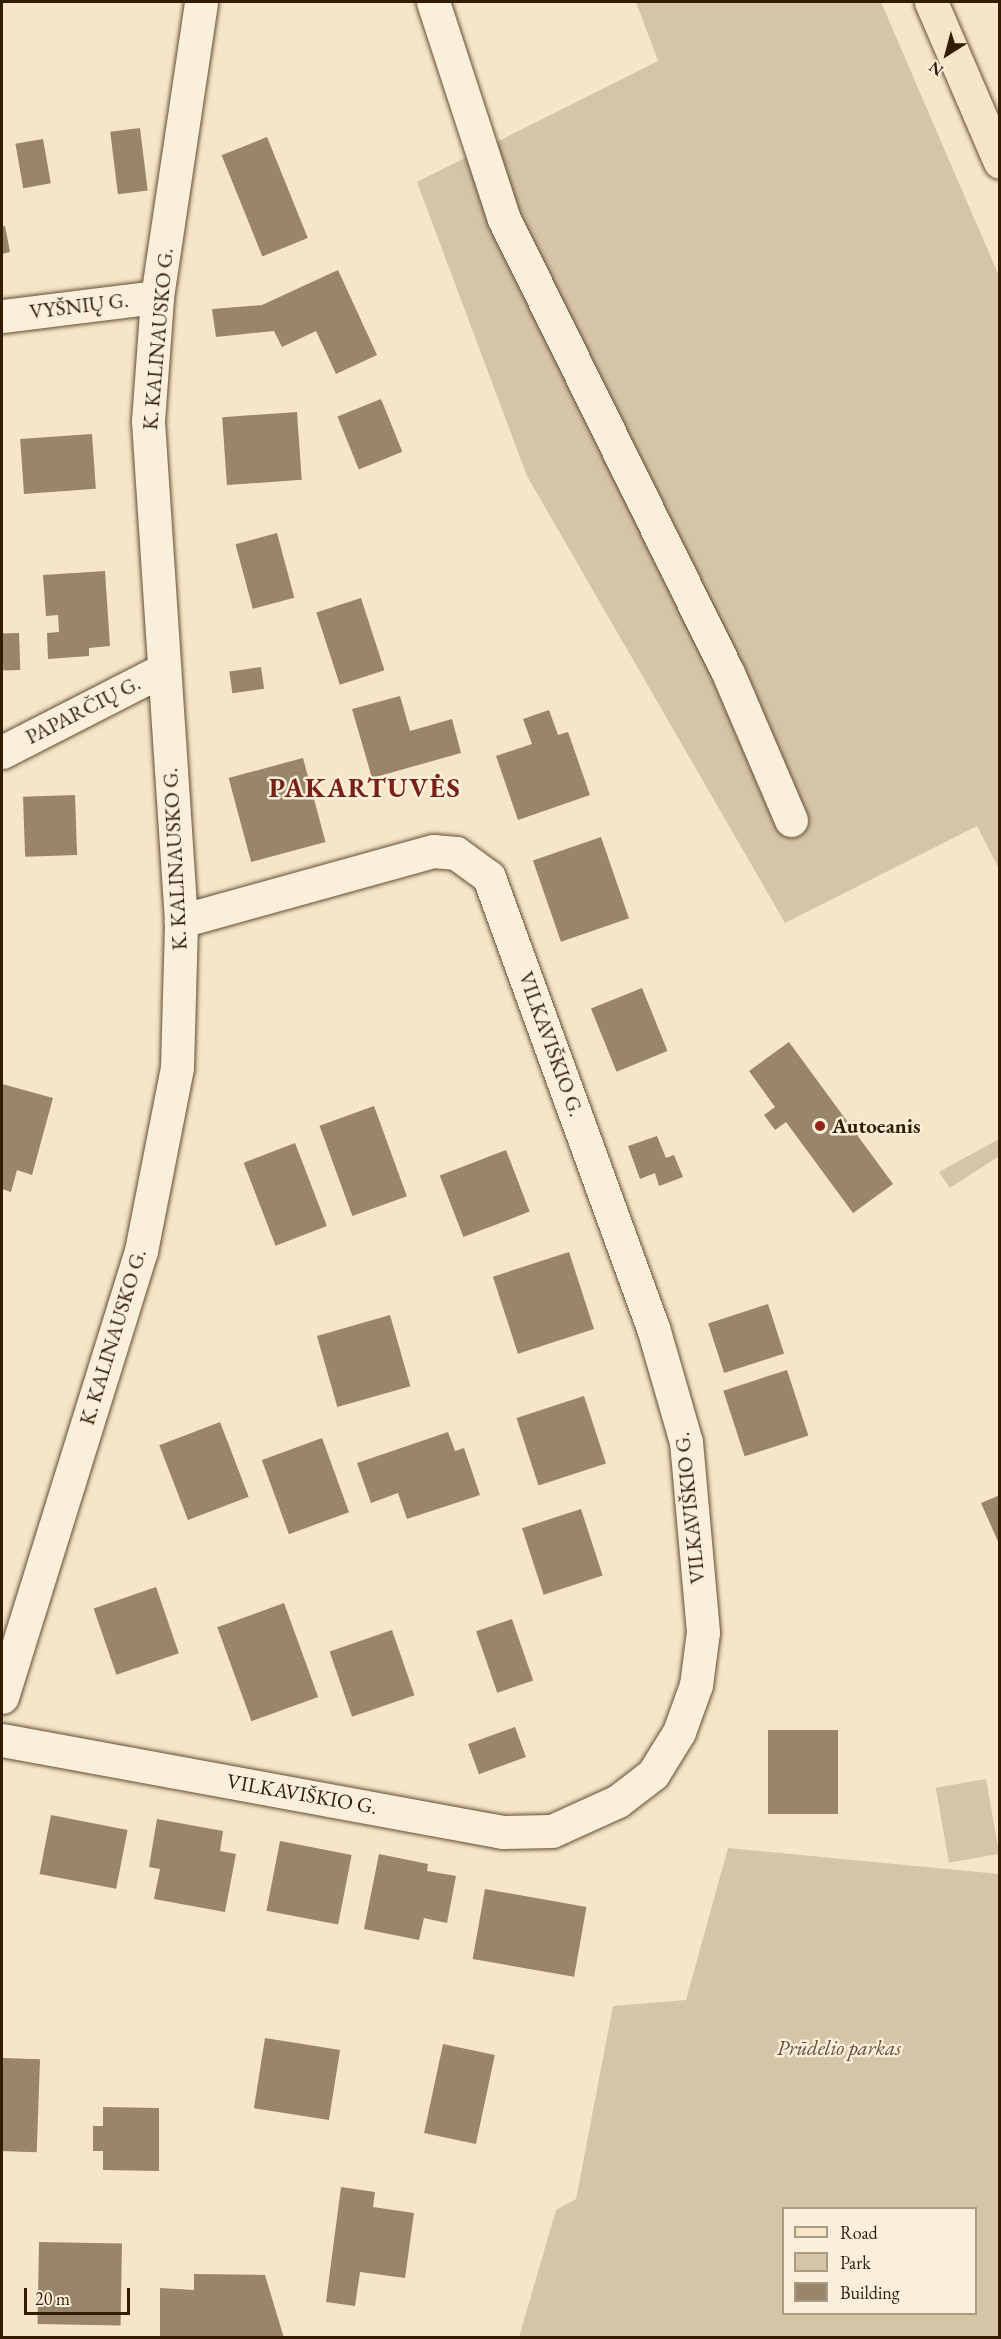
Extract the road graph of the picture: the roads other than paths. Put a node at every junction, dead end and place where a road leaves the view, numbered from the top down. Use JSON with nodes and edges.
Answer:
{"nodes":[{"id":1,"x":201,"y":2,"type":"edge"},
{"id":2,"x":433,"y":2,"type":"edge"},
{"id":3,"x":931,"y":2,"type":"edge"},
{"id":4,"x":999,"y":162,"type":"edge"},
{"id":5,"x":157,"y":297,"type":"junction"},
{"id":6,"x":2,"y":316,"type":"edge"},
{"id":7,"x":164,"y":669,"type":"junction"},
{"id":8,"x":2,"y":752,"type":"edge"},
{"id":9,"x":791,"y":820,"type":"dead end"},
{"id":10,"x":181,"y":921,"type":"junction"},
{"id":11,"x":2,"y":1697,"type":"edge"},
{"id":12,"x":2,"y":1740,"type":"edge"}],
"edges":[{"from":1,"to":5,"type":"street","name":"K. KALINAUSKO G."},
{"from":2,"to":9,"type":"street"},
{"from":3,"to":4,"type":"main road"},
{"from":5,"to":6,"type":"street","name":"VYŠNIŲ G."},
{"from":5,"to":7,"type":"street","name":"K. KALINAUSKO G."},
{"from":7,"to":8,"type":"street","name":"PAPARČIŲ G."},
{"from":7,"to":10,"type":"street","name":"K. KALINAUSKO G."},
{"from":10,"to":11,"type":"street","name":"K. KALINAUSKO G."},
{"from":10,"to":12,"type":"street","name":"VILKAVIŠKIO G."}]}
